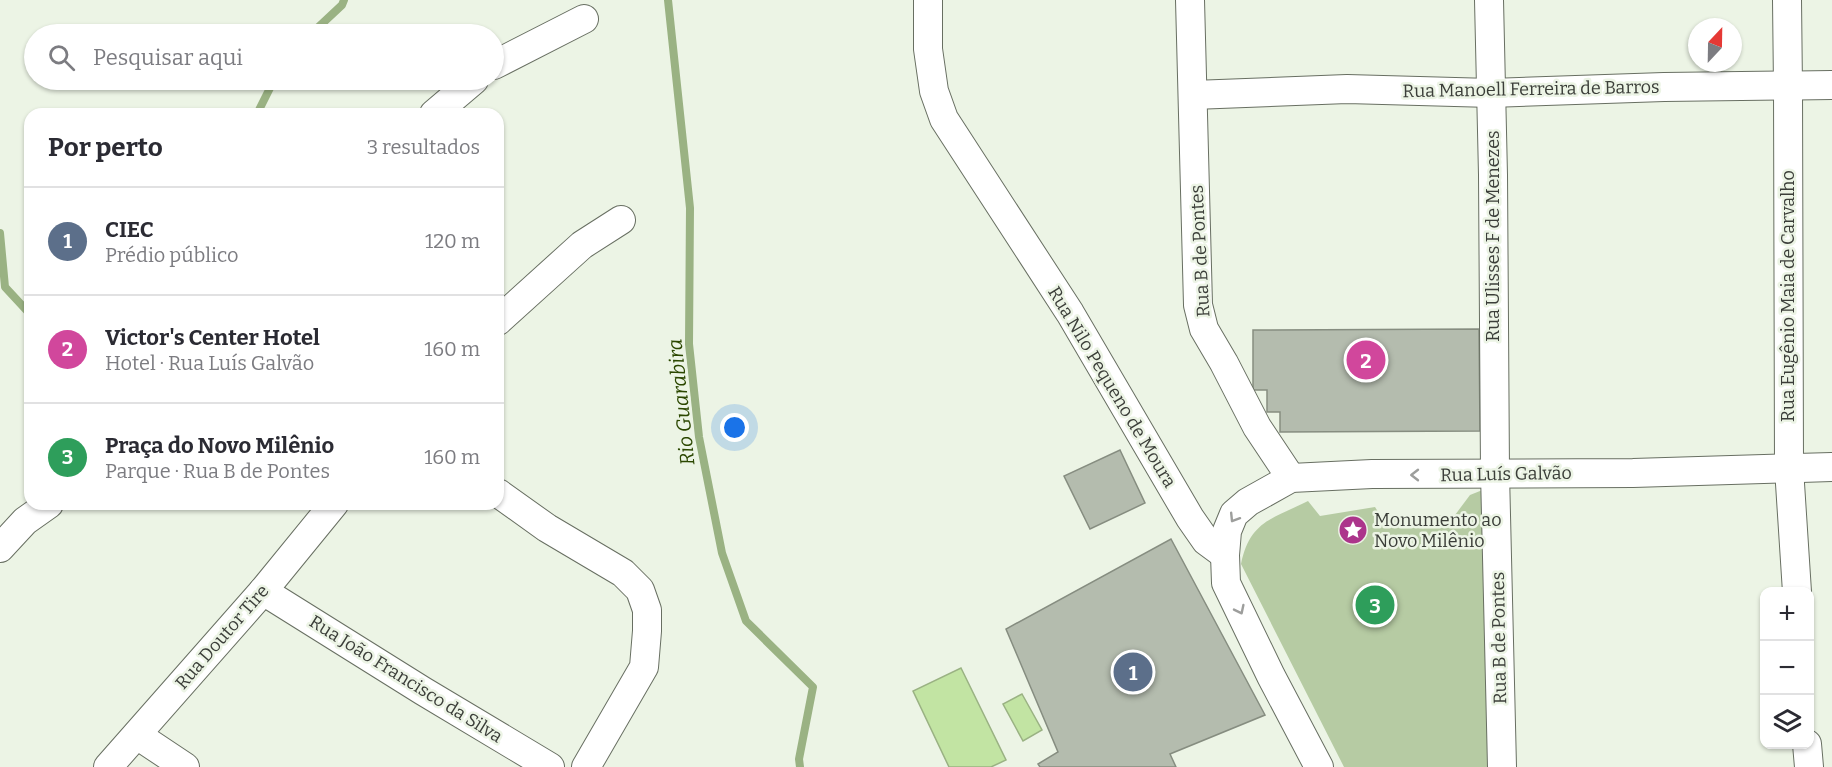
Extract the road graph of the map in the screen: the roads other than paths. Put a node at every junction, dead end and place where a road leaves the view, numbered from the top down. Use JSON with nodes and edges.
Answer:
{"nodes":[{"id":1,"x":928,"y":0,"type":"edge"},
{"id":2,"x":1190,"y":0,"type":"edge"},
{"id":3,"x":1489,"y":0,"type":"edge"},
{"id":4,"x":1786,"y":0,"type":"edge"},
{"id":5,"x":584,"y":19,"type":"dead end"},
{"id":6,"x":504,"y":60,"type":"edge"},
{"id":7,"x":1832,"y":85,"type":"edge"},
{"id":8,"x":1788,"y":87,"type":"junction"},
{"id":9,"x":462,"y":90,"type":"edge"},
{"id":10,"x":1491,"y":93,"type":"junction"},
{"id":11,"x":1193,"y":95,"type":"junction"},
{"id":12,"x":441,"y":108,"type":"edge"},
{"id":13,"x":621,"y":220,"type":"dead end"},
{"id":14,"x":504,"y":315,"type":"edge"},
{"id":15,"x":1832,"y":467,"type":"edge"},
{"id":16,"x":1789,"y":468,"type":"junction"},
{"id":17,"x":1495,"y":473,"type":"junction"},
{"id":18,"x":1291,"y":478,"type":"junction"},
{"id":19,"x":504,"y":497,"type":"edge"},
{"id":20,"x":41,"y":510,"type":"edge"},
{"id":21,"x":322,"y":510,"type":"edge"},
{"id":22,"x":0,"y":548,"type":"edge"},
{"id":23,"x":1224,"y":555,"type":"junction"},
{"id":24,"x":1797,"y":587,"type":"edge"},
{"id":25,"x":263,"y":591,"type":"junction"},
{"id":26,"x":136,"y":735,"type":"junction"},
{"id":27,"x":1807,"y":749,"type":"edge"},
{"id":28,"x":108,"y":767,"type":"edge"},
{"id":29,"x":185,"y":767,"type":"edge"},
{"id":30,"x":550,"y":767,"type":"edge"},
{"id":31,"x":586,"y":767,"type":"edge"},
{"id":32,"x":1319,"y":767,"type":"edge"},
{"id":33,"x":1502,"y":767,"type":"edge"},
{"id":34,"x":1809,"y":767,"type":"edge"}],
"edges":[{"from":1,"to":23,"type":"street","name":"Rua Nilo Pequeno de Moura"},
{"from":2,"to":11,"type":"street","name":"Rua B de Pontes"},
{"from":3,"to":10,"type":"street","name":"Rua Ulisses F de Menezes"},
{"from":4,"to":8,"type":"street","name":"Rua Eugênio Maia de Carvalho"},
{"from":5,"to":6,"type":"street"},
{"from":7,"to":8,"type":"street","name":"Rua Manoell Ferreira de Barros"},
{"from":8,"to":10,"type":"street","name":"Rua Manoell Ferreira de Barros"},
{"from":8,"to":16,"type":"street","name":"Rua Eugênio Maia de Carvalho"},
{"from":9,"to":12,"type":"street"},
{"from":10,"to":11,"type":"street","name":"Rua Manoell Ferreira de Barros"},
{"from":10,"to":17,"type":"street","name":"Rua Ulisses F de Menezes"},
{"from":11,"to":18,"type":"street","name":"Rua B de Pontes"},
{"from":13,"to":14,"type":"street"},
{"from":15,"to":16,"type":"street","name":"Rua Luís Galvão"},
{"from":16,"to":17,"type":"street","name":"Rua Luís Galvão"},
{"from":16,"to":24,"type":"street","name":"Rua Eugênio Maia de Carvalho"},
{"from":17,"to":18,"type":"street","name":"Rua Luís Galvão","one_way":true},
{"from":17,"to":33,"type":"street","name":"Rua B de Pontes"},
{"from":18,"to":23,"type":"street","name":"Rua Luís Galvão","one_way":true},
{"from":19,"to":31,"type":"street"},
{"from":20,"to":22,"type":"street"},
{"from":21,"to":25,"type":"street","name":"Rua Doutor Tire"},
{"from":23,"to":32,"type":"street","one_way":true},
{"from":25,"to":26,"type":"street","name":"Rua Doutor Tire"},
{"from":25,"to":30,"type":"street","name":"Rua João Francisco da Silva"},
{"from":26,"to":28,"type":"street","name":"Rua Doutor Tire"},
{"from":26,"to":29,"type":"street"},
{"from":27,"to":34,"type":"street"}]}
